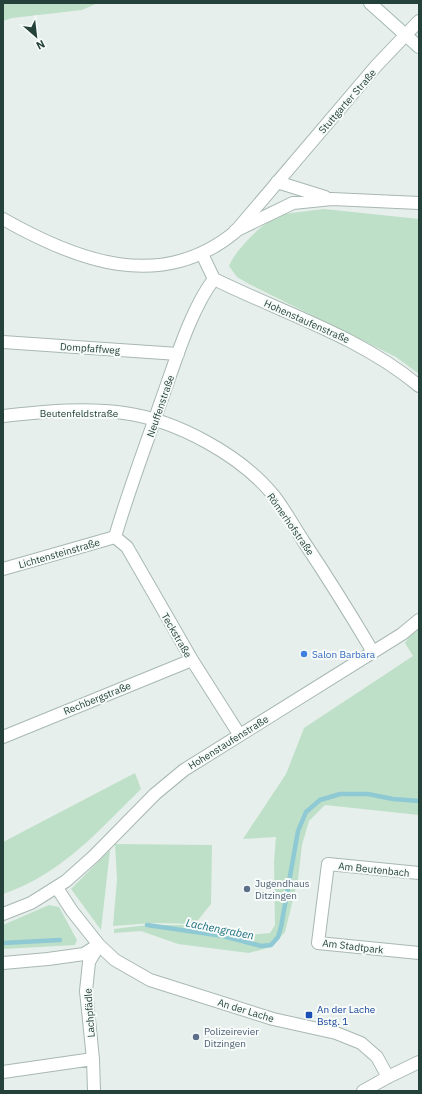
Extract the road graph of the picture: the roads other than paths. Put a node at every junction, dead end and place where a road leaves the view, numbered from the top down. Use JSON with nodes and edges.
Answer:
{"nodes":[{"id":1,"x":370,"y":3,"type":"edge"},
{"id":2,"x":419,"y":21,"type":"edge"},
{"id":3,"x":406,"y":35,"type":"junction"},
{"id":4,"x":419,"y":47,"type":"edge"},
{"id":5,"x":277,"y":182,"type":"junction"},
{"id":6,"x":332,"y":199,"type":"junction"},
{"id":7,"x":419,"y":202,"type":"edge"},
{"id":8,"x":3,"y":219,"type":"edge"},
{"id":9,"x":235,"y":232,"type":"junction"},
{"id":10,"x":202,"y":254,"type":"junction"},
{"id":11,"x":214,"y":279,"type":"junction"},
{"id":12,"x":3,"y":342,"type":"edge"},
{"id":13,"x":178,"y":354,"type":"junction"},
{"id":14,"x":419,"y":386,"type":"edge"},
{"id":15,"x":3,"y":416,"type":"edge"},
{"id":16,"x":155,"y":420,"type":"junction"},
{"id":17,"x":115,"y":537,"type":"junction"},
{"id":18,"x":3,"y":569,"type":"edge"},
{"id":19,"x":419,"y":620,"type":"edge"},
{"id":20,"x":373,"y":652,"type":"junction"},
{"id":21,"x":192,"y":660,"type":"junction"},
{"id":22,"x":239,"y":734,"type":"junction"},
{"id":23,"x":3,"y":737,"type":"edge"},
{"id":24,"x":328,"y":864,"type":"joint"},
{"id":25,"x":419,"y":873,"type":"edge"},
{"id":26,"x":57,"y":888,"type":"junction"},
{"id":27,"x":3,"y":914,"type":"edge"},
{"id":28,"x":99,"y":945,"type":"junction"},
{"id":29,"x":419,"y":953,"type":"edge"},
{"id":30,"x":3,"y":963,"type":"edge"},
{"id":31,"x":93,"y":1059,"type":"junction"},
{"id":32,"x":419,"y":1062,"type":"edge"},
{"id":33,"x":3,"y":1072,"type":"edge"},
{"id":34,"x":388,"y":1077,"type":"junction"},
{"id":35,"x":94,"y":1091,"type":"edge"},
{"id":36,"x":363,"y":1091,"type":"edge"}],
"edges":[{"from":1,"to":3,"type":"street"},
{"from":2,"to":3,"type":"street","name":"Stuttgarter Straße"},
{"from":3,"to":4,"type":"street"},
{"from":3,"to":5,"type":"street","name":"Stuttgarter Straße"},
{"from":5,"to":6,"type":"street"},
{"from":5,"to":9,"type":"street","name":"Stuttgarter Straße"},
{"from":6,"to":7,"type":"street"},
{"from":6,"to":9,"type":"street"},
{"from":8,"to":10,"type":"street"},
{"from":9,"to":10,"type":"street"},
{"from":10,"to":11,"type":"street"},
{"from":11,"to":13,"type":"street","name":"Neuffenstraße"},
{"from":11,"to":14,"type":"street","name":"Hohenstaufenstraße"},
{"from":12,"to":13,"type":"street","name":"Dompfaffweg"},
{"from":13,"to":16,"type":"street","name":"Neuffenstraße"},
{"from":15,"to":16,"type":"street","name":"Beutenfeldstraße"},
{"from":16,"to":17,"type":"street","name":"Neuffenstraße"},
{"from":16,"to":20,"type":"street","name":"Römerhofstraße"},
{"from":17,"to":18,"type":"street","name":"Lichtensteinstraße"},
{"from":17,"to":21,"type":"street","name":"Teckstraße"},
{"from":19,"to":20,"type":"street","name":"Hohenstaufenstraße"},
{"from":20,"to":22,"type":"street","name":"Hohenstaufenstraße"},
{"from":21,"to":22,"type":"street","name":"Teckstraße"},
{"from":21,"to":23,"type":"street","name":"Rechbergstraße"},
{"from":22,"to":26,"type":"street","name":"Hohenstaufenstraße"},
{"from":24,"to":25,"type":"street","name":"Am Beutenbach"},
{"from":24,"to":29,"type":"street","name":"Am Stadtpark"},
{"from":26,"to":27,"type":"street","name":"Hohenstaufenstraße"},
{"from":26,"to":28,"type":"street","name":"An der Lache"},
{"from":28,"to":30,"type":"street"},
{"from":28,"to":31,"type":"street","name":"Lachpfädle"},
{"from":28,"to":34,"type":"street","name":"An der Lache"},
{"from":31,"to":33,"type":"street"},
{"from":31,"to":35,"type":"street","name":"Lachpfädle"},
{"from":32,"to":34,"type":"street"},
{"from":34,"to":36,"type":"street"}]}
